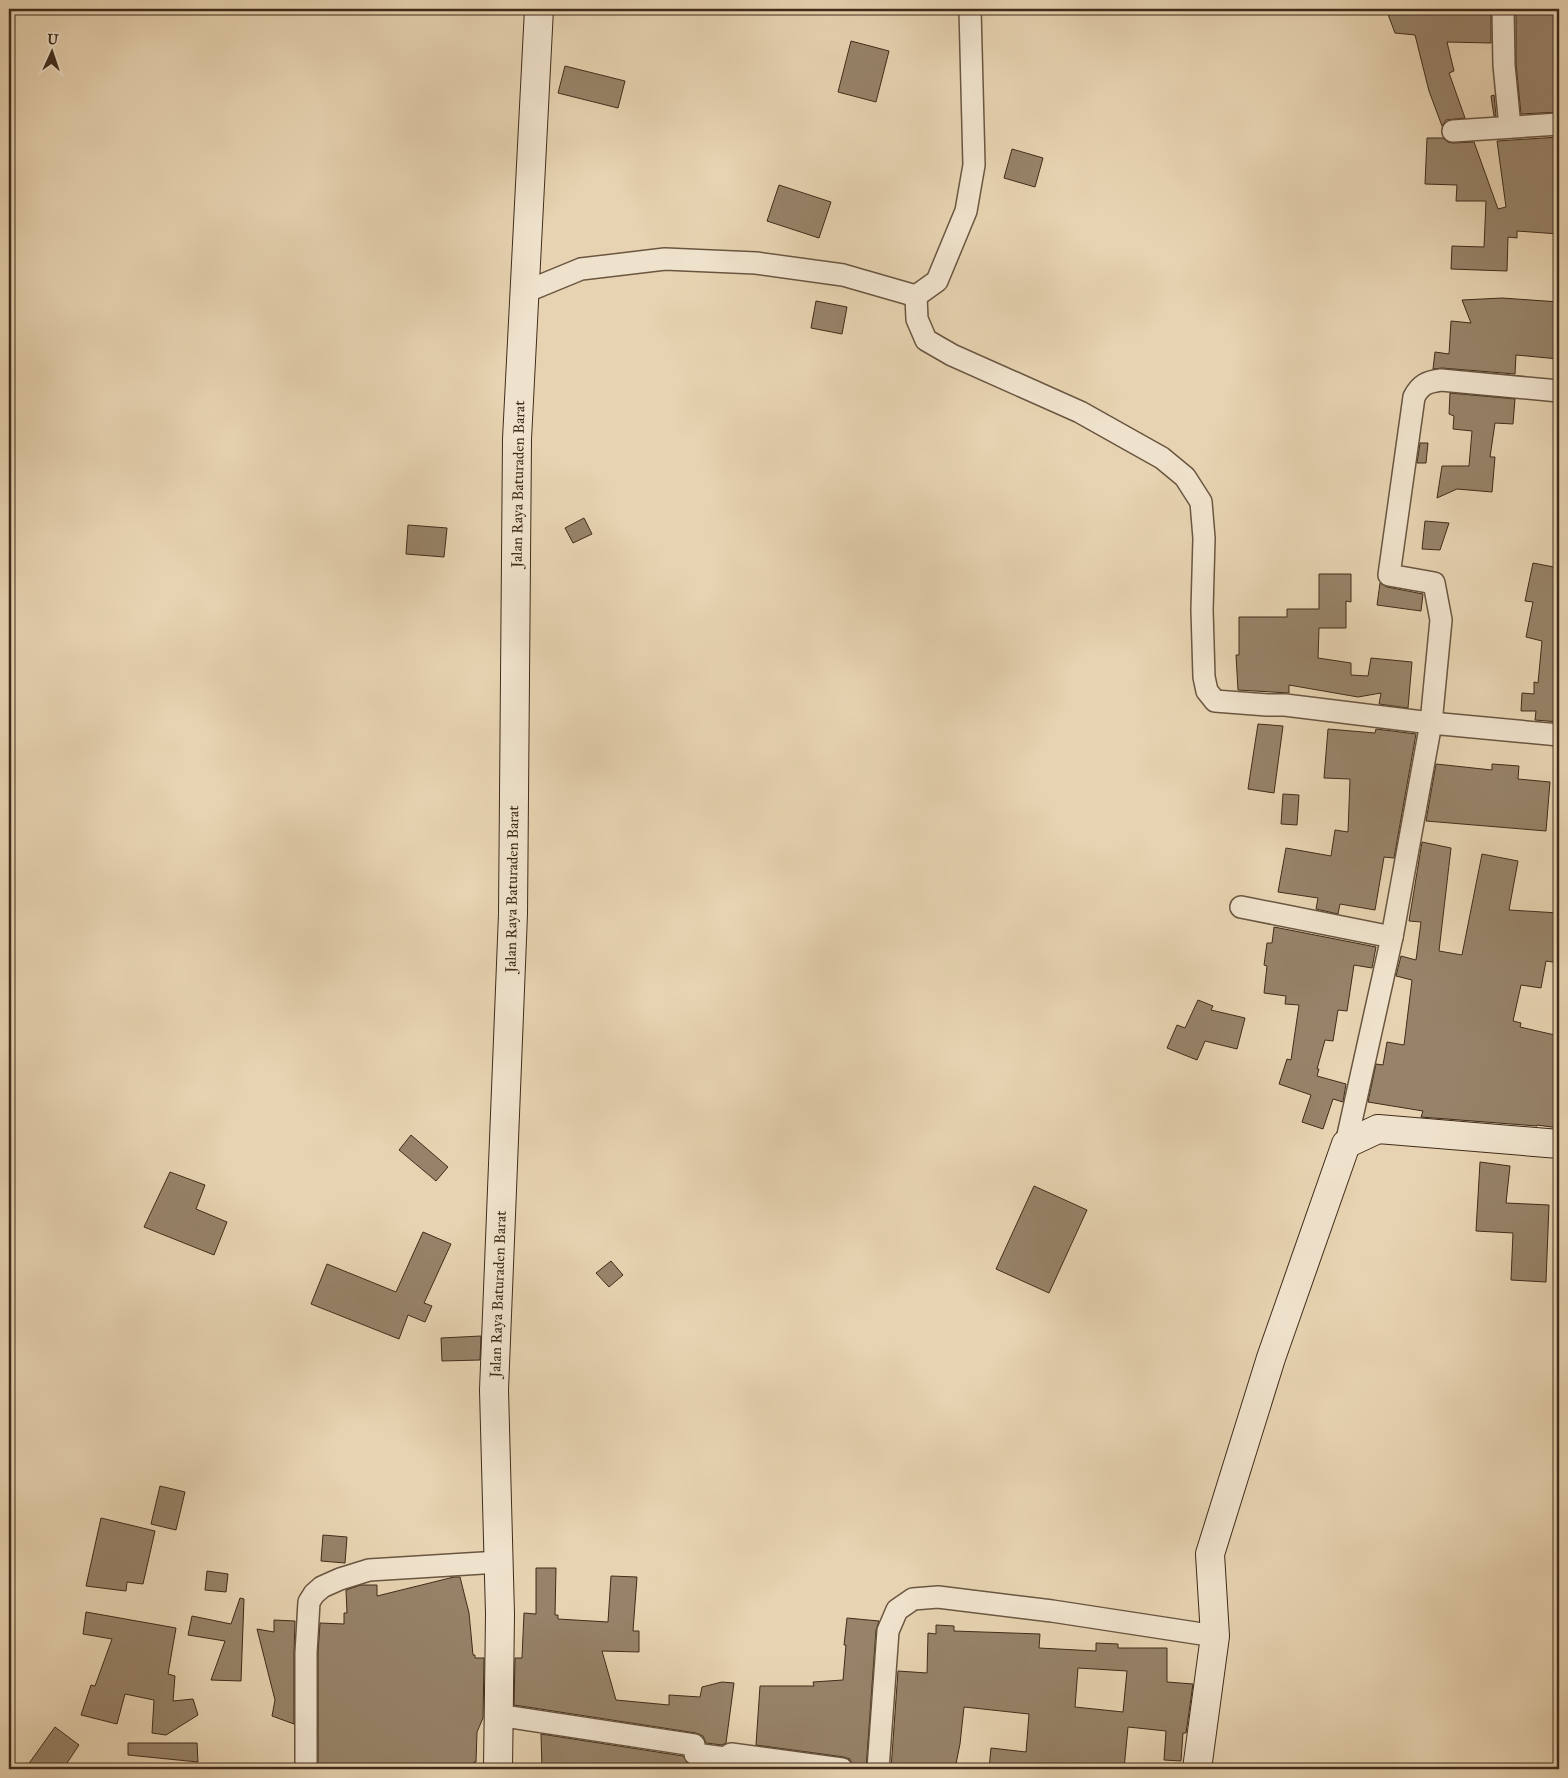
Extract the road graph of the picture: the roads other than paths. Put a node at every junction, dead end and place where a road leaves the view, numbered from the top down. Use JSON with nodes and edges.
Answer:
{"nodes":[{"id":1,"x":539,"y":9,"type":"edge"},
{"id":2,"x":970,"y":9,"type":"edge"},
{"id":3,"x":1503,"y":9,"type":"edge"},
{"id":4,"x":1559,"y":124,"type":"edge"},
{"id":5,"x":1510,"y":126,"type":"junction"},
{"id":6,"x":1453,"y":131,"type":"dead end"},
{"id":7,"x":525,"y":292,"type":"junction"},
{"id":8,"x":916,"y":296,"type":"junction"},
{"id":9,"x":1559,"y":391,"type":"edge"},
{"id":10,"x":1431,"y":723,"type":"junction"},
{"id":11,"x":1559,"y":735,"type":"edge"},
{"id":12,"x":1242,"y":907,"type":"dead end"},
{"id":13,"x":1392,"y":937,"type":"junction"},
{"id":14,"x":1346,"y":1144,"type":"junction"},
{"id":15,"x":1559,"y":1144,"type":"edge"},
{"id":16,"x":499,"y":1562,"type":"junction"},
{"id":17,"x":1216,"y":1636,"type":"junction"},
{"id":18,"x":498,"y":1715,"type":"junction"},
{"id":19,"x":306,"y":1769,"type":"edge"},
{"id":20,"x":498,"y":1769,"type":"edge"},
{"id":21,"x":842,"y":1769,"type":"edge"},
{"id":22,"x":878,"y":1769,"type":"edge"},
{"id":23,"x":1197,"y":1769,"type":"edge"}],
"edges":[{"from":1,"to":7,"type":"street","name":"Jalan Raya Baturaden Barat"},
{"from":2,"to":8,"type":"street"},
{"from":3,"to":5,"type":"street"},
{"from":4,"to":5,"type":"street"},
{"from":5,"to":6,"type":"street"},
{"from":7,"to":8,"type":"street"},
{"from":7,"to":16,"type":"street","name":"Jalan Raya Baturaden Barat"},
{"from":8,"to":10,"type":"street"},
{"from":9,"to":10,"type":"street"},
{"from":10,"to":11,"type":"street"},
{"from":10,"to":13,"type":"street"},
{"from":12,"to":13,"type":"street"},
{"from":13,"to":14,"type":"street"},
{"from":14,"to":15,"type":"street"},
{"from":14,"to":17,"type":"street"},
{"from":16,"to":18,"type":"street","name":"Jalan Raya Baturaden Barat"},
{"from":16,"to":19,"type":"street"},
{"from":17,"to":22,"type":"street"},
{"from":17,"to":23,"type":"street"},
{"from":18,"to":20,"type":"street","name":"Jalan Raya Baturaden Barat"},
{"from":18,"to":21,"type":"street"}]}
